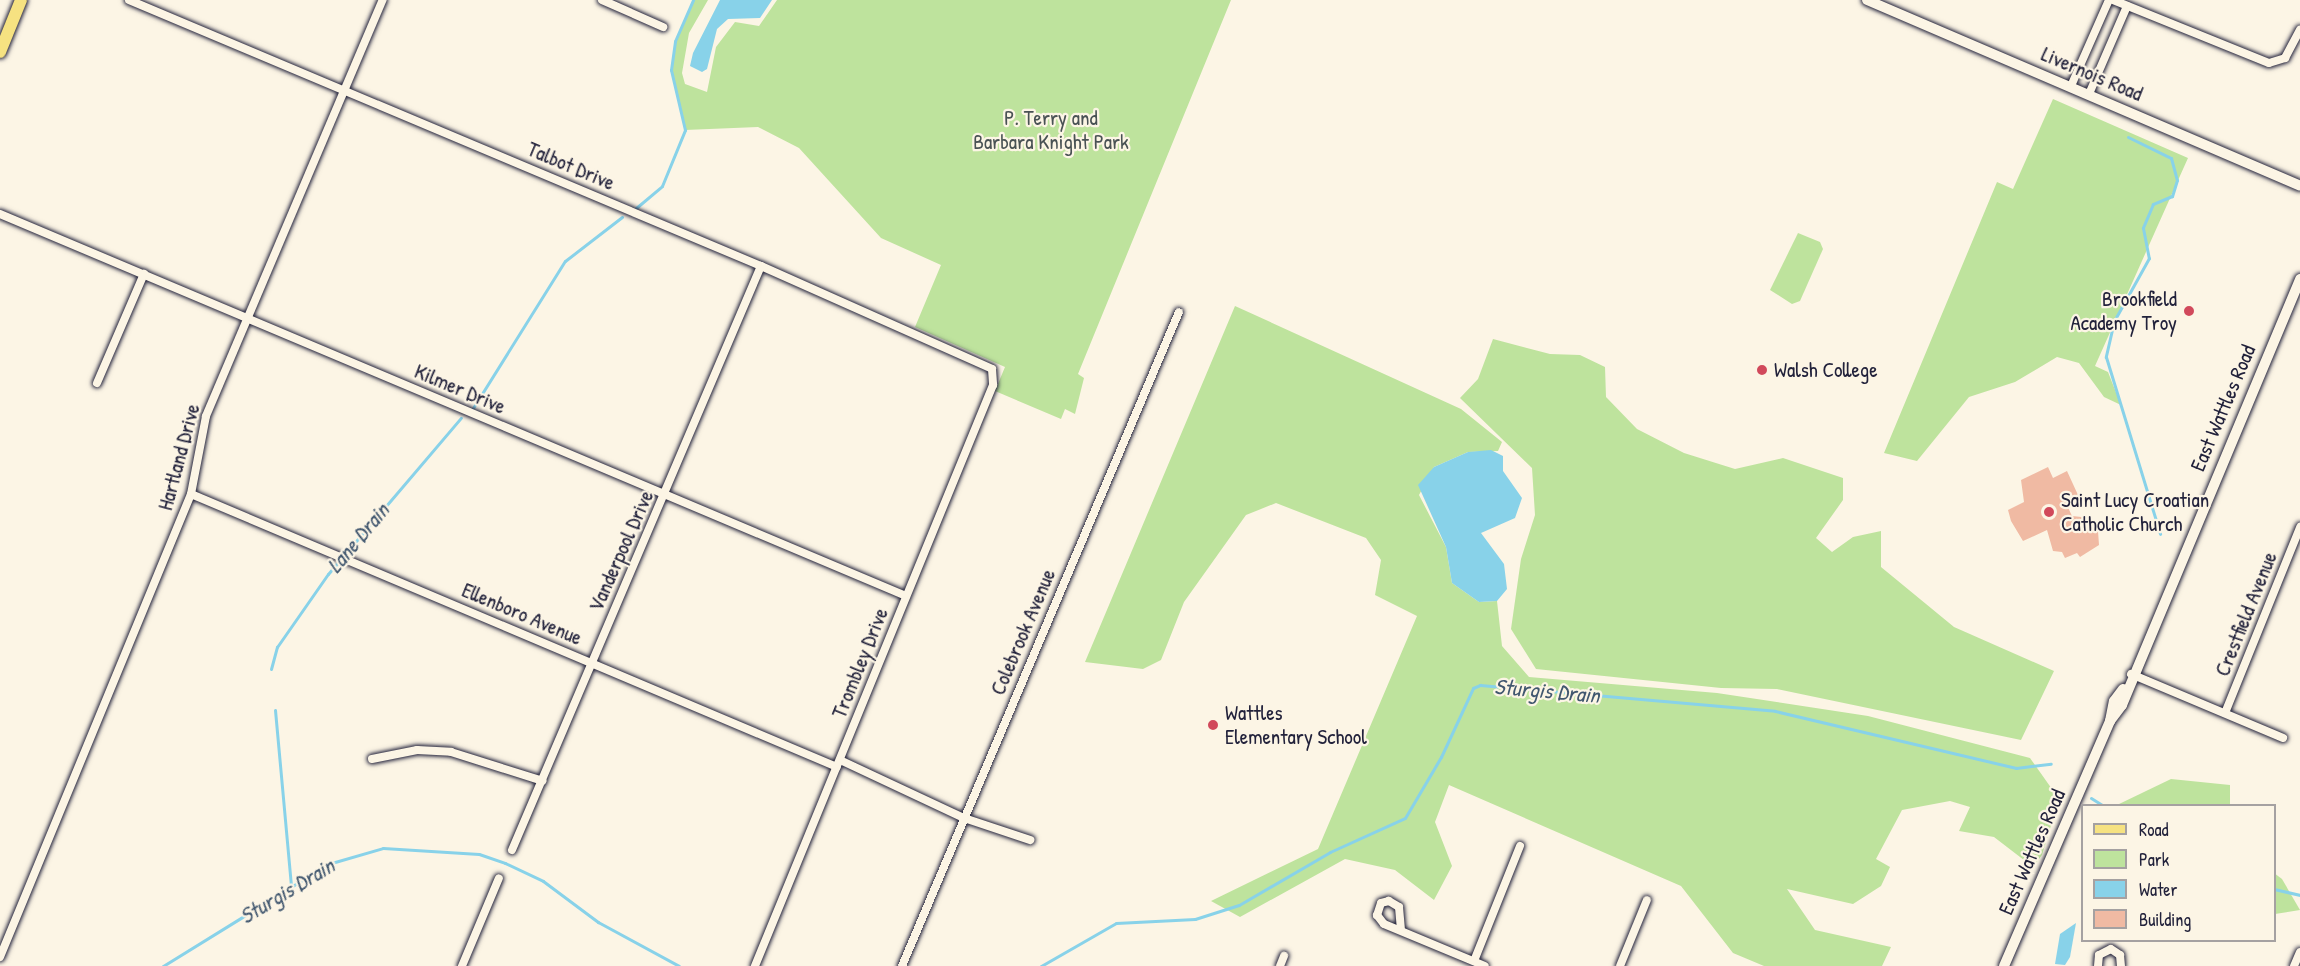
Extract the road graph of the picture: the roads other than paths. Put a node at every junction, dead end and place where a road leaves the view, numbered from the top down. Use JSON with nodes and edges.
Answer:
{"nodes":[{"id":1,"x":21,"y":0,"type":"edge"},
{"id":2,"x":129,"y":0,"type":"edge"},
{"id":3,"x":383,"y":0,"type":"edge"},
{"id":4,"x":602,"y":0,"type":"edge"},
{"id":5,"x":1867,"y":0,"type":"edge"},
{"id":6,"x":2111,"y":0,"type":"edge"},
{"id":7,"x":2127,"y":6,"type":"junction"},
{"id":8,"x":663,"y":27,"type":"dead end"},
{"id":9,"x":2300,"y":30,"type":"edge"},
{"id":10,"x":0,"y":49,"type":"edge"},
{"id":11,"x":2071,"y":86,"type":"junction"},
{"id":12,"x":345,"y":90,"type":"junction"},
{"id":13,"x":2090,"y":94,"type":"junction"},
{"id":14,"x":2300,"y":186,"type":"edge"},
{"id":15,"x":0,"y":214,"type":"edge"},
{"id":16,"x":761,"y":266,"type":"junction"},
{"id":17,"x":144,"y":274,"type":"junction"},
{"id":18,"x":2300,"y":279,"type":"edge"},
{"id":19,"x":1179,"y":312,"type":"dead end"},
{"id":20,"x":248,"y":319,"type":"junction"},
{"id":21,"x":993,"y":373,"type":"joint"},
{"id":22,"x":98,"y":383,"type":"dead end"},
{"id":23,"x":191,"y":494,"type":"junction"},
{"id":24,"x":666,"y":495,"type":"junction"},
{"id":25,"x":2300,"y":527,"type":"edge"},
{"id":26,"x":906,"y":596,"type":"junction"},
{"id":27,"x":592,"y":663,"type":"junction"},
{"id":28,"x":2129,"y":679,"type":"junction"},
{"id":29,"x":2225,"y":713,"type":"junction"},
{"id":30,"x":2283,"y":738,"type":"dead end"},
{"id":31,"x":372,"y":759,"type":"dead end"},
{"id":32,"x":839,"y":763,"type":"junction"},
{"id":33,"x":543,"y":781,"type":"junction"},
{"id":34,"x":964,"y":818,"type":"junction"},
{"id":35,"x":1030,"y":840,"type":"dead end"},
{"id":36,"x":1520,"y":846,"type":"dead end"},
{"id":37,"x":512,"y":850,"type":"dead end"},
{"id":38,"x":499,"y":878,"type":"dead end"},
{"id":39,"x":1647,"y":900,"type":"dead end"},
{"id":40,"x":1401,"y":930,"type":"dead end"},
{"id":41,"x":2300,"y":952,"type":"edge"},
{"id":42,"x":1284,"y":956,"type":"dead end"},
{"id":43,"x":0,"y":957,"type":"edge"},
{"id":44,"x":1474,"y":961,"type":"junction"},
{"id":45,"x":462,"y":966,"type":"edge"},
{"id":46,"x":755,"y":966,"type":"edge"},
{"id":47,"x":902,"y":966,"type":"edge"},
{"id":48,"x":1280,"y":966,"type":"edge"},
{"id":49,"x":1485,"y":966,"type":"edge"},
{"id":50,"x":1620,"y":966,"type":"edge"},
{"id":51,"x":2004,"y":966,"type":"edge"},
{"id":52,"x":2098,"y":966,"type":"edge"},
{"id":53,"x":2121,"y":966,"type":"edge"},
{"id":54,"x":2294,"y":966,"type":"edge"}],
"edges":[{"from":1,"to":10,"type":"main road"},
{"from":2,"to":12,"type":"street","name":"Talbot Drive"},
{"from":3,"to":12,"type":"street","name":"Hartland Drive"},
{"from":4,"to":8,"type":"street"},
{"from":5,"to":11,"type":"main road","name":"Livernois Road"},
{"from":6,"to":7,"type":"street"},
{"from":6,"to":11,"type":"street"},
{"from":7,"to":9,"type":"street"},
{"from":7,"to":13,"type":"street"},
{"from":11,"to":13,"type":"main road","name":"Livernois Road"},
{"from":12,"to":16,"type":"street","name":"Talbot Drive"},
{"from":12,"to":20,"type":"street","name":"Hartland Drive"},
{"from":13,"to":14,"type":"main road","name":"Livernois Road"},
{"from":15,"to":17,"type":"street","name":"Kilmer Drive"},
{"from":16,"to":21,"type":"street","name":"Talbot Drive"},
{"from":16,"to":24,"type":"street","name":"Vanderpool Drive"},
{"from":17,"to":20,"type":"street","name":"Kilmer Drive"},
{"from":17,"to":22,"type":"street"},
{"from":18,"to":28,"type":"main road","name":"East Wattles Road"},
{"from":19,"to":34,"type":"street","name":"Colebrook Avenue"},
{"from":20,"to":23,"type":"street","name":"Hartland Drive"},
{"from":20,"to":24,"type":"street","name":"Kilmer Drive"},
{"from":21,"to":26,"type":"street","name":"Trombley Drive"},
{"from":23,"to":27,"type":"street","name":"Ellenboro Avenue"},
{"from":23,"to":43,"type":"street","name":"Hartland Drive"},
{"from":24,"to":26,"type":"street","name":"Kilmer Drive"},
{"from":24,"to":27,"type":"street","name":"Vanderpool Drive"},
{"from":25,"to":29,"type":"street","name":"Crestfield Avenue"},
{"from":26,"to":32,"type":"street","name":"Trombley Drive"},
{"from":27,"to":32,"type":"street","name":"Ellenboro Avenue"},
{"from":27,"to":33,"type":"street","name":"Vanderpool Drive"},
{"from":28,"to":29,"type":"street"},
{"from":28,"to":51,"type":"main road","name":"East Wattles Road"},
{"from":29,"to":30,"type":"street"},
{"from":31,"to":33,"type":"street"},
{"from":32,"to":34,"type":"street","name":"Ellenboro Avenue"},
{"from":32,"to":46,"type":"street","name":"Trombley Drive"},
{"from":33,"to":37,"type":"street","name":"Vanderpool Drive"},
{"from":34,"to":35,"type":"street","name":"Ellenboro Avenue"},
{"from":34,"to":47,"type":"street","name":"Colebrook Avenue"},
{"from":36,"to":44,"type":"street"},
{"from":38,"to":45,"type":"street"},
{"from":39,"to":50,"type":"street"},
{"from":40,"to":44,"type":"street"},
{"from":41,"to":54,"type":"street"},
{"from":42,"to":48,"type":"street"},
{"from":44,"to":49,"type":"street"},
{"from":52,"to":53,"type":"street"}]}
